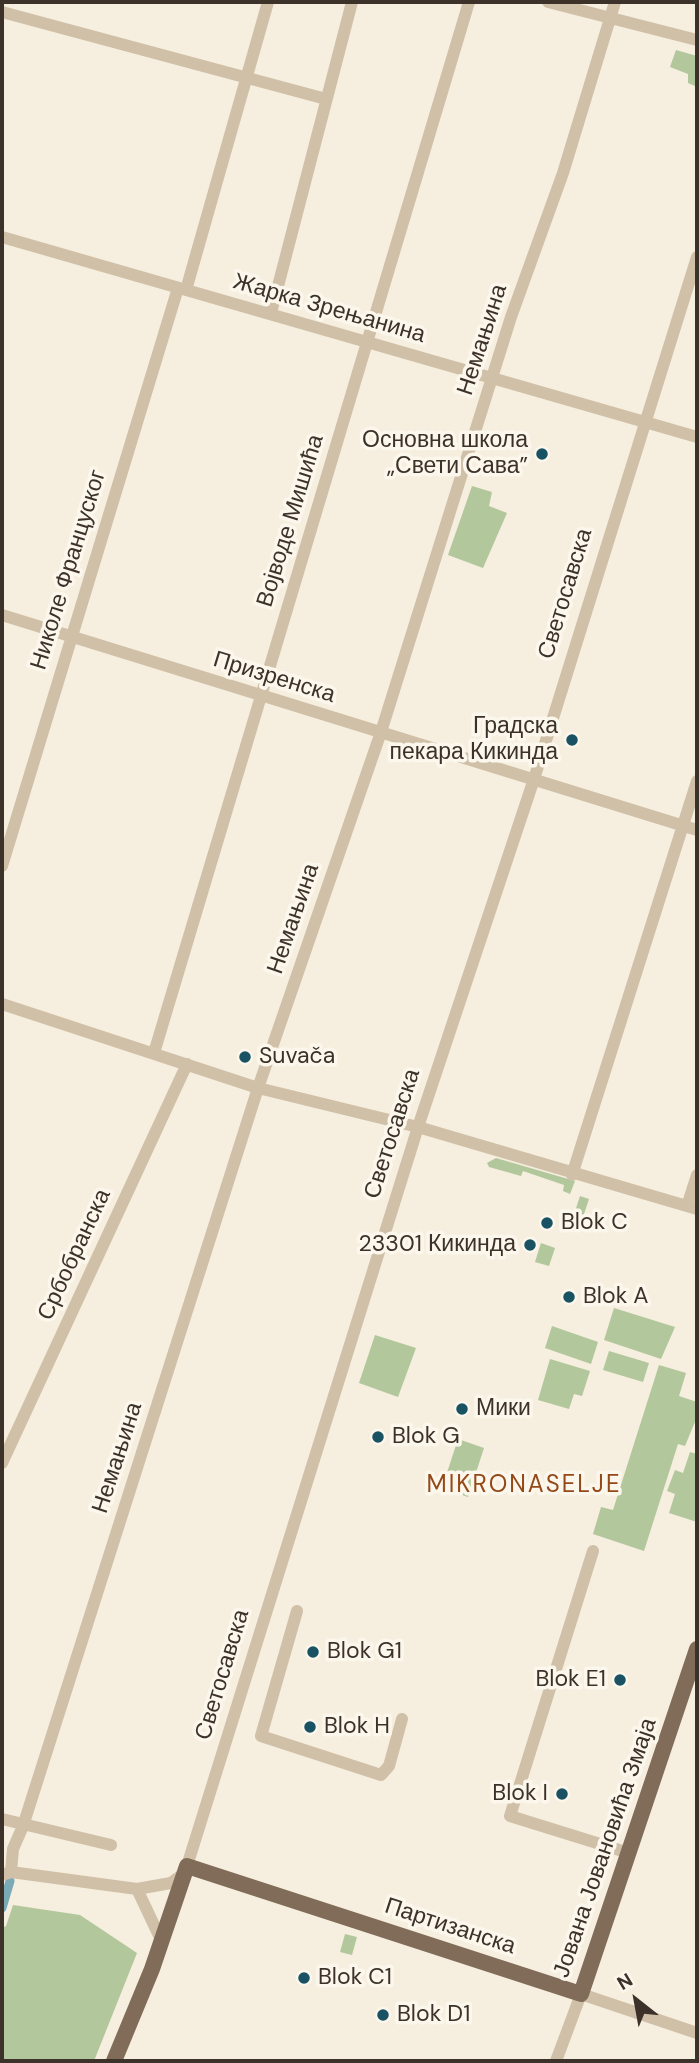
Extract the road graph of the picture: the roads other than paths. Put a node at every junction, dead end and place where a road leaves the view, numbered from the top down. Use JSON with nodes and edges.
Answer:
{"nodes":[{"id":1,"x":268,"y":2,"type":"edge"},
{"id":2,"x":352,"y":2,"type":"edge"},
{"id":3,"x":469,"y":2,"type":"edge"},
{"id":4,"x":548,"y":2,"type":"edge"},
{"id":5,"x":614,"y":2,"type":"edge"},
{"id":6,"x":2,"y":12,"type":"edge"},
{"id":7,"x":609,"y":18,"type":"junction"},
{"id":8,"x":697,"y":40,"type":"edge"},
{"id":9,"x":245,"y":79,"type":"junction"},
{"id":10,"x":326,"y":99,"type":"junction"},
{"id":11,"x":2,"y":237,"type":"edge"},
{"id":12,"x":697,"y":257,"type":"edge"},
{"id":13,"x":182,"y":289,"type":"junction"},
{"id":14,"x":271,"y":313,"type":"junction"},
{"id":15,"x":368,"y":340,"type":"junction"},
{"id":16,"x":491,"y":378,"type":"junction"},
{"id":17,"x":644,"y":422,"type":"junction"},
{"id":18,"x":697,"y":437,"type":"edge"},
{"id":19,"x":2,"y":615,"type":"edge"},
{"id":20,"x":69,"y":636,"type":"junction"},
{"id":21,"x":260,"y":696,"type":"junction"},
{"id":22,"x":381,"y":732,"type":"junction"},
{"id":23,"x":534,"y":779,"type":"junction"},
{"id":24,"x":697,"y":781,"type":"edge"},
{"id":25,"x":683,"y":827,"type":"junction"},
{"id":26,"x":697,"y":830,"type":"edge"},
{"id":27,"x":2,"y":866,"type":"edge"},
{"id":28,"x":2,"y":1004,"type":"edge"},
{"id":29,"x":154,"y":1053,"type":"junction"},
{"id":30,"x":187,"y":1064,"type":"junction"},
{"id":31,"x":258,"y":1088,"type":"junction"},
{"id":32,"x":418,"y":1127,"type":"junction"},
{"id":33,"x":697,"y":1174,"type":"edge"},
{"id":34,"x":572,"y":1175,"type":"junction"},
{"id":35,"x":692,"y":1208,"type":"edge"},
{"id":36,"x":2,"y":1463,"type":"edge"},
{"id":37,"x":593,"y":1551,"type":"dead end"},
{"id":38,"x":297,"y":1611,"type":"dead end"},
{"id":39,"x":697,"y":1648,"type":"edge"},
{"id":40,"x":402,"y":1719,"type":"dead end"},
{"id":41,"x":2,"y":1821,"type":"edge"},
{"id":42,"x":23,"y":1826,"type":"junction"},
{"id":43,"x":111,"y":1845,"type":"dead end"},
{"id":44,"x":13,"y":1849,"type":"junction"},
{"id":45,"x":629,"y":1853,"type":"junction"},
{"id":46,"x":186,"y":1869,"type":"junction"},
{"id":47,"x":6,"y":1873,"type":"edge"},
{"id":48,"x":137,"y":1889,"type":"junction"},
{"id":49,"x":162,"y":1942,"type":"junction"},
{"id":50,"x":581,"y":1994,"type":"junction"},
{"id":51,"x":697,"y":2033,"type":"edge"},
{"id":52,"x":114,"y":2061,"type":"edge"},
{"id":53,"x":556,"y":2061,"type":"edge"}],
"edges":[{"from":1,"to":9,"type":"street","name":"Николе Француског"},
{"from":2,"to":10,"type":"street"},
{"from":3,"to":15,"type":"street","name":"Војводе Мишића"},
{"from":4,"to":7,"type":"street"},
{"from":5,"to":7,"type":"street","name":"Немањина"},
{"from":6,"to":9,"type":"street"},
{"from":7,"to":8,"type":"street"},
{"from":7,"to":16,"type":"street","name":"Немањина"},
{"from":9,"to":10,"type":"street"},
{"from":9,"to":13,"type":"street","name":"Николе Француског"},
{"from":10,"to":14,"type":"street"},
{"from":11,"to":13,"type":"street","name":"Жарка Зрењанина"},
{"from":12,"to":17,"type":"street","name":"Светосавска"},
{"from":13,"to":14,"type":"street","name":"Жарка Зрењанина"},
{"from":13,"to":20,"type":"street","name":"Николе Француског"},
{"from":14,"to":15,"type":"street","name":"Жарка Зрењанина"},
{"from":15,"to":16,"type":"street","name":"Жарка Зрењанина"},
{"from":15,"to":21,"type":"street","name":"Војводе Мишића"},
{"from":16,"to":17,"type":"street","name":"Жарка Зрењанина"},
{"from":16,"to":22,"type":"street","name":"Немањина"},
{"from":17,"to":18,"type":"street","name":"Жарка Зрењанина"},
{"from":17,"to":23,"type":"street","name":"Светосавска"},
{"from":19,"to":20,"type":"street","name":"Призренска"},
{"from":20,"to":21,"type":"street","name":"Призренска"},
{"from":20,"to":27,"type":"street","name":"Николе Француског"},
{"from":21,"to":22,"type":"street","name":"Призренска"},
{"from":21,"to":29,"type":"street","name":"Војводе Мишића"},
{"from":22,"to":23,"type":"street","name":"Призренска"},
{"from":22,"to":31,"type":"street","name":"Немањина"},
{"from":23,"to":25,"type":"street","name":"Призренска"},
{"from":23,"to":32,"type":"street","name":"Светосавска"},
{"from":24,"to":25,"type":"street"},
{"from":25,"to":26,"type":"street","name":"Призренска"},
{"from":25,"to":34,"type":"street"},
{"from":28,"to":29,"type":"street"},
{"from":29,"to":30,"type":"street"},
{"from":30,"to":31,"type":"street"},
{"from":30,"to":36,"type":"street","name":"Србобранска"},
{"from":31,"to":32,"type":"street"},
{"from":31,"to":42,"type":"street","name":"Немањина"},
{"from":32,"to":34,"type":"street"},
{"from":32,"to":46,"type":"street","name":"Светосавска"},
{"from":33,"to":35,"type":"street"},
{"from":34,"to":35,"type":"street"},
{"from":37,"to":45,"type":"street"},
{"from":38,"to":40,"type":"street"},
{"from":39,"to":45,"type":"main road","name":"Јована Јовановића Змаја"},
{"from":41,"to":42,"type":"street"},
{"from":41,"to":44,"type":"street","name":"Немањина"},
{"from":42,"to":43,"type":"street"},
{"from":42,"to":44,"type":"street","name":"Немањина"},
{"from":44,"to":47,"type":"street","name":"Немањина"},
{"from":45,"to":50,"type":"main road","name":"Јована Јовановића Змаја"},
{"from":46,"to":48,"type":"street"},
{"from":46,"to":49,"type":"main road","name":"Светосавска"},
{"from":46,"to":50,"type":"main road","name":"Партизанска"},
{"from":47,"to":48,"type":"street"},
{"from":48,"to":49,"type":"street"},
{"from":49,"to":52,"type":"main road","name":"Светосавска"},
{"from":50,"to":51,"type":"street","name":"Партизанска"},
{"from":50,"to":53,"type":"street","name":"Јована Јовановића Змаја"}]}
